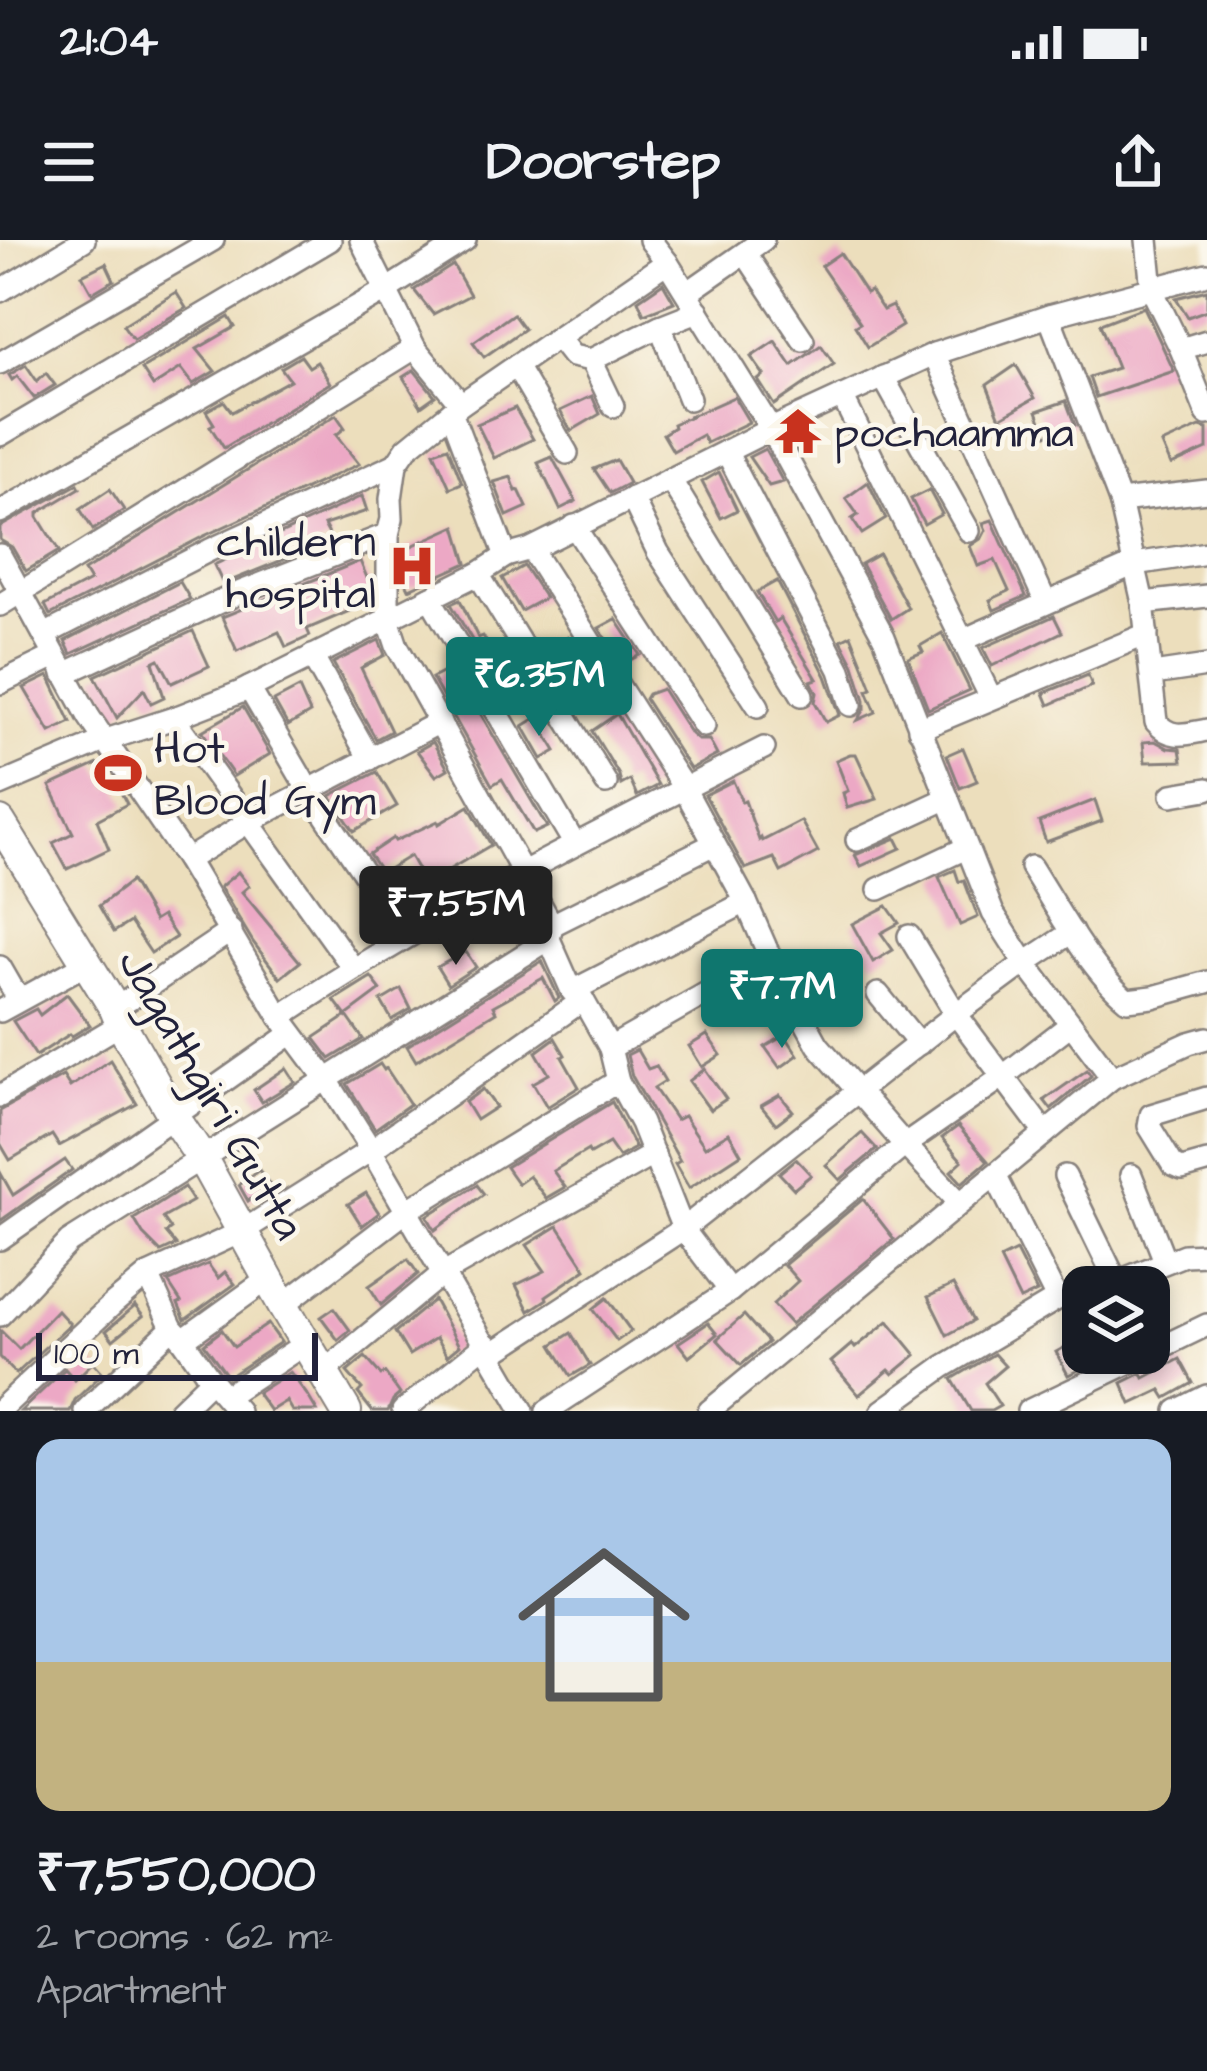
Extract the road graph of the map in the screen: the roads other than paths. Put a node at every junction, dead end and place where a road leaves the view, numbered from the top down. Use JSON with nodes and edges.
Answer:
{"nodes":[{"id":1,"x":84,"y":240,"type":"edge"},
{"id":2,"x":213,"y":240,"type":"edge"},
{"id":3,"x":330,"y":240,"type":"edge"},
{"id":4,"x":361,"y":240,"type":"edge"},
{"id":5,"x":465,"y":240,"type":"edge"},
{"id":6,"x":650,"y":240,"type":"edge"},
{"id":7,"x":1147,"y":240,"type":"edge"},
{"id":8,"x":754,"y":246,"type":"edge"},
{"id":9,"x":668,"y":262,"type":"junction"},
{"id":10,"x":1207,"y":274,"type":"edge"},
{"id":11,"x":386,"y":290,"type":"junction"},
{"id":12,"x":1152,"y":290,"type":"junction"},
{"id":13,"x":0,"y":291,"type":"edge"},
{"id":14,"x":693,"y":302,"type":"junction"},
{"id":15,"x":1049,"y":316,"type":"junction"},
{"id":16,"x":660,"y":326,"type":"junction"},
{"id":17,"x":558,"y":338,"type":"junction"},
{"id":18,"x":802,"y":340,"type":"dead end"},
{"id":19,"x":1207,"y":341,"type":"edge"},
{"id":20,"x":415,"y":348,"type":"junction"},
{"id":21,"x":1181,"y":349,"type":"junction"},
{"id":22,"x":934,"y":354,"type":"junction"},
{"id":23,"x":591,"y":360,"type":"junction"},
{"id":24,"x":0,"y":363,"type":"edge"},
{"id":25,"x":516,"y":366,"type":"junction"},
{"id":26,"x":884,"y":377,"type":"junction"},
{"id":27,"x":842,"y":396,"type":"junction"},
{"id":28,"x":689,"y":399,"type":"dead end"},
{"id":29,"x":613,"y":406,"type":"dead end"},
{"id":30,"x":456,"y":408,"type":"junction"},
{"id":31,"x":1207,"y":414,"type":"edge"},
{"id":32,"x":771,"y":429,"type":"junction"},
{"id":33,"x":0,"y":435,"type":"edge"},
{"id":34,"x":726,"y":451,"type":"junction"},
{"id":35,"x":567,"y":453,"type":"dead end"},
{"id":36,"x":396,"y":464,"type":"junction"},
{"id":37,"x":670,"y":479,"type":"junction"},
{"id":38,"x":1207,"y":491,"type":"edge"},
{"id":39,"x":632,"y":498,"type":"junction"},
{"id":40,"x":1120,"y":501,"type":"junction"},
{"id":41,"x":0,"y":512,"type":"edge"},
{"id":42,"x":574,"y":526,"type":"junction"},
{"id":43,"x":969,"y":531,"type":"dead end"},
{"id":44,"x":388,"y":534,"type":"junction"},
{"id":45,"x":531,"y":549,"type":"junction"},
{"id":46,"x":1207,"y":553,"type":"edge"},
{"id":47,"x":0,"y":555,"type":"edge"},
{"id":48,"x":506,"y":556,"type":"junction"},
{"id":49,"x":1135,"y":564,"type":"junction"},
{"id":50,"x":478,"y":574,"type":"junction"},
{"id":51,"x":22,"y":591,"type":"junction"},
{"id":52,"x":1207,"y":596,"type":"edge"},
{"id":53,"x":430,"y":598,"type":"junction"},
{"id":54,"x":1046,"y":603,"type":"junction"},
{"id":55,"x":1144,"y":603,"type":"junction"},
{"id":56,"x":0,"y":605,"type":"edge"},
{"id":57,"x":388,"y":619,"type":"junction"},
{"id":58,"x":1147,"y":634,"type":"junction"},
{"id":59,"x":44,"y":635,"type":"junction"},
{"id":60,"x":963,"y":640,"type":"junction"},
{"id":61,"x":312,"y":656,"type":"junction"},
{"id":62,"x":60,"y":665,"type":"junction"},
{"id":63,"x":1207,"y":666,"type":"edge"},
{"id":64,"x":1153,"y":674,"type":"junction"},
{"id":65,"x":0,"y":683,"type":"edge"},
{"id":66,"x":249,"y":688,"type":"junction"},
{"id":67,"x":802,"y":695,"type":"dead end"},
{"id":68,"x":992,"y":698,"type":"junction"},
{"id":69,"x":850,"y":704,"type":"dead end"},
{"id":70,"x":758,"y":706,"type":"dead end"},
{"id":71,"x":174,"y":718,"type":"junction"},
{"id":72,"x":440,"y":722,"type":"junction"},
{"id":73,"x":704,"y":726,"type":"dead end"},
{"id":74,"x":919,"y":729,"type":"junction"},
{"id":75,"x":1207,"y":730,"type":"edge"},
{"id":76,"x":106,"y":740,"type":"junction"},
{"id":77,"x":764,"y":748,"type":"dead end"},
{"id":78,"x":370,"y":759,"type":"junction"},
{"id":79,"x":606,"y":783,"type":"dead end"},
{"id":80,"x":0,"y":785,"type":"edge"},
{"id":81,"x":684,"y":788,"type":"junction"},
{"id":82,"x":308,"y":789,"type":"junction"},
{"id":83,"x":1207,"y":789,"type":"edge"},
{"id":84,"x":1172,"y":795,"type":"dead end"},
{"id":85,"x":948,"y":798,"type":"junction"},
{"id":86,"x":250,"y":821,"type":"junction"},
{"id":87,"x":1,"y":826,"type":"edge"},
{"id":88,"x":857,"y":840,"type":"dead end"},
{"id":89,"x":574,"y":843,"type":"junction"},
{"id":90,"x":714,"y":844,"type":"junction"},
{"id":91,"x":966,"y":848,"type":"junction"},
{"id":92,"x":187,"y":860,"type":"junction"},
{"id":93,"x":1031,"y":867,"type":"dead end"},
{"id":94,"x":523,"y":870,"type":"junction"},
{"id":95,"x":879,"y":889,"type":"dead end"},
{"id":96,"x":382,"y":899,"type":"dead end"},
{"id":97,"x":746,"y":902,"type":"junction"},
{"id":98,"x":231,"y":931,"type":"junction"},
{"id":99,"x":550,"y":932,"type":"junction"},
{"id":100,"x":1072,"y":932,"type":"junction"},
{"id":101,"x":909,"y":936,"type":"dead end"},
{"id":102,"x":770,"y":957,"type":"junction"},
{"id":103,"x":1025,"y":963,"type":"junction"},
{"id":104,"x":86,"y":964,"type":"junction"},
{"id":105,"x":0,"y":967,"type":"edge"},
{"id":106,"x":353,"y":968,"type":"junction"},
{"id":107,"x":1207,"y":982,"type":"edge"},
{"id":108,"x":878,"y":994,"type":"dead end"},
{"id":109,"x":577,"y":995,"type":"junction"},
{"id":110,"x":9,"y":1006,"type":"edge"},
{"id":111,"x":956,"y":1014,"type":"junction"},
{"id":112,"x":118,"y":1017,"type":"junction"},
{"id":113,"x":1072,"y":1024,"type":"junction"},
{"id":114,"x":286,"y":1026,"type":"junction"},
{"id":115,"x":1207,"y":1039,"type":"edge"},
{"id":116,"x":919,"y":1044,"type":"junction"},
{"id":117,"x":610,"y":1048,"type":"junction"},
{"id":118,"x":1001,"y":1078,"type":"junction"},
{"id":119,"x":1112,"y":1078,"type":"junction"},
{"id":120,"x":327,"y":1080,"type":"junction"},
{"id":121,"x":618,"y":1081,"type":"junction"},
{"id":122,"x":856,"y":1091,"type":"junction"},
{"id":123,"x":0,"y":1096,"type":"edge"},
{"id":124,"x":1207,"y":1098,"type":"edge"},
{"id":125,"x":174,"y":1117,"type":"junction"},
{"id":126,"x":1046,"y":1133,"type":"junction"},
{"id":127,"x":905,"y":1145,"type":"junction"},
{"id":128,"x":371,"y":1150,"type":"junction"},
{"id":129,"x":654,"y":1154,"type":"junction"},
{"id":130,"x":201,"y":1157,"type":"junction"},
{"id":131,"x":1207,"y":1162,"type":"edge"},
{"id":132,"x":995,"y":1174,"type":"junction"},
{"id":133,"x":1131,"y":1175,"type":"dead end"},
{"id":134,"x":1065,"y":1176,"type":"dead end"},
{"id":135,"x":961,"y":1203,"type":"junction"},
{"id":136,"x":408,"y":1210,"type":"junction"},
{"id":137,"x":683,"y":1229,"type":"junction"},
{"id":138,"x":241,"y":1232,"type":"junction"},
{"id":139,"x":0,"y":1239,"type":"edge"},
{"id":140,"x":1207,"y":1254,"type":"edge"},
{"id":141,"x":1165,"y":1261,"type":"junction"},
{"id":142,"x":1102,"y":1266,"type":"edge"},
{"id":143,"x":1154,"y":1266,"type":"edge"},
{"id":144,"x":442,"y":1274,"type":"junction"},
{"id":145,"x":148,"y":1275,"type":"junction"},
{"id":146,"x":275,"y":1292,"type":"junction"},
{"id":147,"x":730,"y":1292,"type":"junction"},
{"id":148,"x":1062,"y":1298,"type":"edge"},
{"id":149,"x":1057,"y":1299,"type":"junction"},
{"id":150,"x":0,"y":1316,"type":"edge"},
{"id":151,"x":1207,"y":1325,"type":"edge"},
{"id":152,"x":177,"y":1334,"type":"junction"},
{"id":153,"x":306,"y":1343,"type":"junction"},
{"id":154,"x":1170,"y":1343,"type":"edge"},
{"id":155,"x":489,"y":1349,"type":"junction"},
{"id":156,"x":323,"y":1372,"type":"junction"},
{"id":157,"x":1105,"y":1374,"type":"edge"},
{"id":158,"x":225,"y":1396,"type":"edge"},
{"id":159,"x":1207,"y":1396,"type":"edge"},
{"id":160,"x":892,"y":1408,"type":"edge"},
{"id":161,"x":342,"y":1409,"type":"edge"},
{"id":162,"x":0,"y":1410,"type":"edge"},
{"id":163,"x":86,"y":1411,"type":"edge"},
{"id":164,"x":179,"y":1411,"type":"edge"},
{"id":165,"x":403,"y":1411,"type":"edge"},
{"id":166,"x":524,"y":1411,"type":"edge"},
{"id":167,"x":547,"y":1411,"type":"edge"},
{"id":168,"x":709,"y":1411,"type":"edge"},
{"id":169,"x":1028,"y":1411,"type":"edge"},
{"id":170,"x":1177,"y":1411,"type":"edge"}],
"edges":[{"from":1,"to":13,"type":"street"},
{"from":2,"to":24,"type":"street"},
{"from":3,"to":33,"type":"street"},
{"from":4,"to":11,"type":"street"},
{"from":5,"to":11,"type":"street"},
{"from":6,"to":9,"type":"street"},
{"from":7,"to":12,"type":"street"},
{"from":8,"to":14,"type":"street"},
{"from":8,"to":18,"type":"street"},
{"from":9,"to":14,"type":"street"},
{"from":9,"to":17,"type":"street"},
{"from":10,"to":12,"type":"street"},
{"from":11,"to":20,"type":"street"},
{"from":11,"to":41,"type":"street"},
{"from":12,"to":15,"type":"street"},
{"from":12,"to":21,"type":"street"},
{"from":14,"to":16,"type":"street"},
{"from":14,"to":32,"type":"street"},
{"from":15,"to":22,"type":"street"},
{"from":15,"to":40,"type":"street"},
{"from":16,"to":23,"type":"street"},
{"from":16,"to":28,"type":"street"},
{"from":17,"to":23,"type":"street"},
{"from":17,"to":25,"type":"street"},
{"from":19,"to":21,"type":"street"},
{"from":20,"to":30,"type":"street"},
{"from":20,"to":51,"type":"street"},
{"from":21,"to":31,"type":"street"},
{"from":22,"to":26,"type":"street"},
{"from":22,"to":54,"type":"street"},
{"from":23,"to":29,"type":"street"},
{"from":25,"to":30,"type":"street"},
{"from":25,"to":35,"type":"street"},
{"from":26,"to":27,"type":"street"},
{"from":26,"to":43,"type":"street"},
{"from":27,"to":32,"type":"street"},
{"from":27,"to":60,"type":"street"},
{"from":30,"to":36,"type":"street"},
{"from":30,"to":48,"type":"street"},
{"from":32,"to":34,"type":"street"},
{"from":32,"to":74,"type":"street"},
{"from":34,"to":37,"type":"street"},
{"from":34,"to":69,"type":"street"},
{"from":36,"to":44,"type":"street"},
{"from":36,"to":59,"type":"street"},
{"from":37,"to":39,"type":"street"},
{"from":37,"to":67,"type":"street"},
{"from":38,"to":40,"type":"street"},
{"from":39,"to":42,"type":"street"},
{"from":39,"to":70,"type":"street"},
{"from":40,"to":49,"type":"street"},
{"from":42,"to":45,"type":"street"},
{"from":42,"to":73,"type":"street"},
{"from":44,"to":57,"type":"street"},
{"from":44,"to":62,"type":"street"},
{"from":45,"to":48,"type":"street"},
{"from":45,"to":81,"type":"street"},
{"from":46,"to":49,"type":"street"},
{"from":47,"to":51,"type":"street"},
{"from":48,"to":50,"type":"street"},
{"from":49,"to":54,"type":"street"},
{"from":49,"to":55,"type":"street"},
{"from":50,"to":53,"type":"street"},
{"from":50,"to":79,"type":"street"},
{"from":51,"to":56,"type":"street"},
{"from":51,"to":59,"type":"street"},
{"from":52,"to":55,"type":"street"},
{"from":53,"to":57,"type":"street"},
{"from":53,"to":89,"type":"street"},
{"from":54,"to":60,"type":"street"},
{"from":55,"to":58,"type":"street"},
{"from":57,"to":61,"type":"street"},
{"from":57,"to":72,"type":"street"},
{"from":58,"to":64,"type":"street"},
{"from":58,"to":68,"type":"street"},
{"from":59,"to":62,"type":"street"},
{"from":60,"to":68,"type":"street"},
{"from":61,"to":66,"type":"street"},
{"from":61,"to":78,"type":"street"},
{"from":62,"to":65,"type":"street"},
{"from":62,"to":76,"type":"street"},
{"from":63,"to":64,"type":"street"},
{"from":64,"to":75,"type":"street"},
{"from":66,"to":71,"type":"street"},
{"from":66,"to":82,"type":"street"},
{"from":68,"to":74,"type":"street"},
{"from":71,"to":76,"type":"street"},
{"from":71,"to":86,"type":"street"},
{"from":72,"to":78,"type":"street"},
{"from":72,"to":94,"type":"street"},
{"from":74,"to":85,"type":"street"},
{"from":76,"to":80,"type":"street"},
{"from":76,"to":92,"type":"street"},
{"from":77,"to":81,"type":"street"},
{"from":78,"to":82,"type":"street"},
{"from":81,"to":89,"type":"street"},
{"from":81,"to":90,"type":"street"},
{"from":82,"to":86,"type":"street"},
{"from":82,"to":96,"type":"street"},
{"from":83,"to":84,"type":"street"},
{"from":85,"to":88,"type":"street"},
{"from":85,"to":91,"type":"street"},
{"from":86,"to":92,"type":"street"},
{"from":86,"to":106,"type":"street"},
{"from":87,"to":104,"type":"street","name":"Jagathgiri Gutta"},
{"from":89,"to":94,"type":"street"},
{"from":90,"to":97,"type":"street"},
{"from":90,"to":99,"type":"street"},
{"from":91,"to":95,"type":"street"},
{"from":91,"to":103,"type":"street"},
{"from":92,"to":98,"type":"street"},
{"from":93,"to":100,"type":"street"},
{"from":94,"to":99,"type":"street"},
{"from":94,"to":106,"type":"street"},
{"from":97,"to":102,"type":"street"},
{"from":97,"to":109,"type":"street"},
{"from":98,"to":112,"type":"street"},
{"from":98,"to":114,"type":"street"},
{"from":99,"to":109,"type":"street"},
{"from":99,"to":120,"type":"street"},
{"from":100,"to":103,"type":"street"},
{"from":100,"to":107,"type":"street"},
{"from":101,"to":111,"type":"street"},
{"from":102,"to":117,"type":"street"},
{"from":102,"to":122,"type":"street"},
{"from":103,"to":111,"type":"street"},
{"from":103,"to":113,"type":"street"},
{"from":104,"to":110,"type":"street"},
{"from":104,"to":112,"type":"street","name":"Jagathgiri Gutta"},
{"from":105,"to":110,"type":"street"},
{"from":106,"to":114,"type":"street"},
{"from":108,"to":116,"type":"street"},
{"from":109,"to":117,"type":"street"},
{"from":109,"to":128,"type":"street"},
{"from":111,"to":116,"type":"street"},
{"from":111,"to":118,"type":"street"},
{"from":112,"to":123,"type":"street"},
{"from":112,"to":125,"type":"street","name":"Jagathgiri Gutta"},
{"from":113,"to":118,"type":"street"},
{"from":113,"to":119,"type":"street"},
{"from":114,"to":120,"type":"street"},
{"from":114,"to":125,"type":"street"},
{"from":115,"to":119,"type":"street"},
{"from":116,"to":122,"type":"street"},
{"from":117,"to":121,"type":"street"},
{"from":118,"to":126,"type":"street"},
{"from":118,"to":127,"type":"street"},
{"from":119,"to":126,"type":"street"},
{"from":120,"to":128,"type":"street"},
{"from":120,"to":130,"type":"street"},
{"from":121,"to":129,"type":"street"},
{"from":121,"to":136,"type":"street"},
{"from":122,"to":127,"type":"street"},
{"from":122,"to":137,"type":"street"},
{"from":124,"to":131,"type":"street"},
{"from":125,"to":130,"type":"street","name":"Jagathgiri Gutta"},
{"from":125,"to":139,"type":"street"},
{"from":126,"to":132,"type":"street"},
{"from":127,"to":135,"type":"street"},
{"from":127,"to":147,"type":"street"},
{"from":128,"to":136,"type":"street"},
{"from":128,"to":138,"type":"street"},
{"from":129,"to":137,"type":"street"},
{"from":129,"to":144,"type":"street"},
{"from":130,"to":138,"type":"street","name":"Jagathgiri Gutta"},
{"from":130,"to":150,"type":"street"},
{"from":132,"to":135,"type":"street"},
{"from":132,"to":149,"type":"street"},
{"from":133,"to":141,"type":"street"},
{"from":134,"to":142,"type":"street"},
{"from":135,"to":168,"type":"street"},
{"from":136,"to":144,"type":"street"},
{"from":136,"to":146,"type":"street"},
{"from":137,"to":147,"type":"street"},
{"from":137,"to":155,"type":"street"},
{"from":138,"to":145,"type":"street"},
{"from":138,"to":146,"type":"street","name":"Jagathgiri Gutta"},
{"from":140,"to":141,"type":"street"},
{"from":141,"to":143,"type":"street"},
{"from":144,"to":155,"type":"street"},
{"from":144,"to":156,"type":"street"},
{"from":145,"to":152,"type":"street"},
{"from":145,"to":162,"type":"street"},
{"from":146,"to":152,"type":"street"},
{"from":146,"to":153,"type":"street","name":"Jagathgiri Gutta"},
{"from":147,"to":167,"type":"street"},
{"from":148,"to":149,"type":"street"},
{"from":149,"to":160,"type":"street"},
{"from":151,"to":154,"type":"street"},
{"from":152,"to":158,"type":"street"},
{"from":152,"to":163,"type":"street"},
{"from":153,"to":156,"type":"street","name":"Jagathgiri Gutta"},
{"from":153,"to":158,"type":"street"},
{"from":155,"to":165,"type":"street"},
{"from":155,"to":166,"type":"street"},
{"from":156,"to":161,"type":"street","name":"Jagathgiri Gutta"},
{"from":157,"to":169,"type":"street"},
{"from":158,"to":164,"type":"street"},
{"from":159,"to":170,"type":"street"}]}
